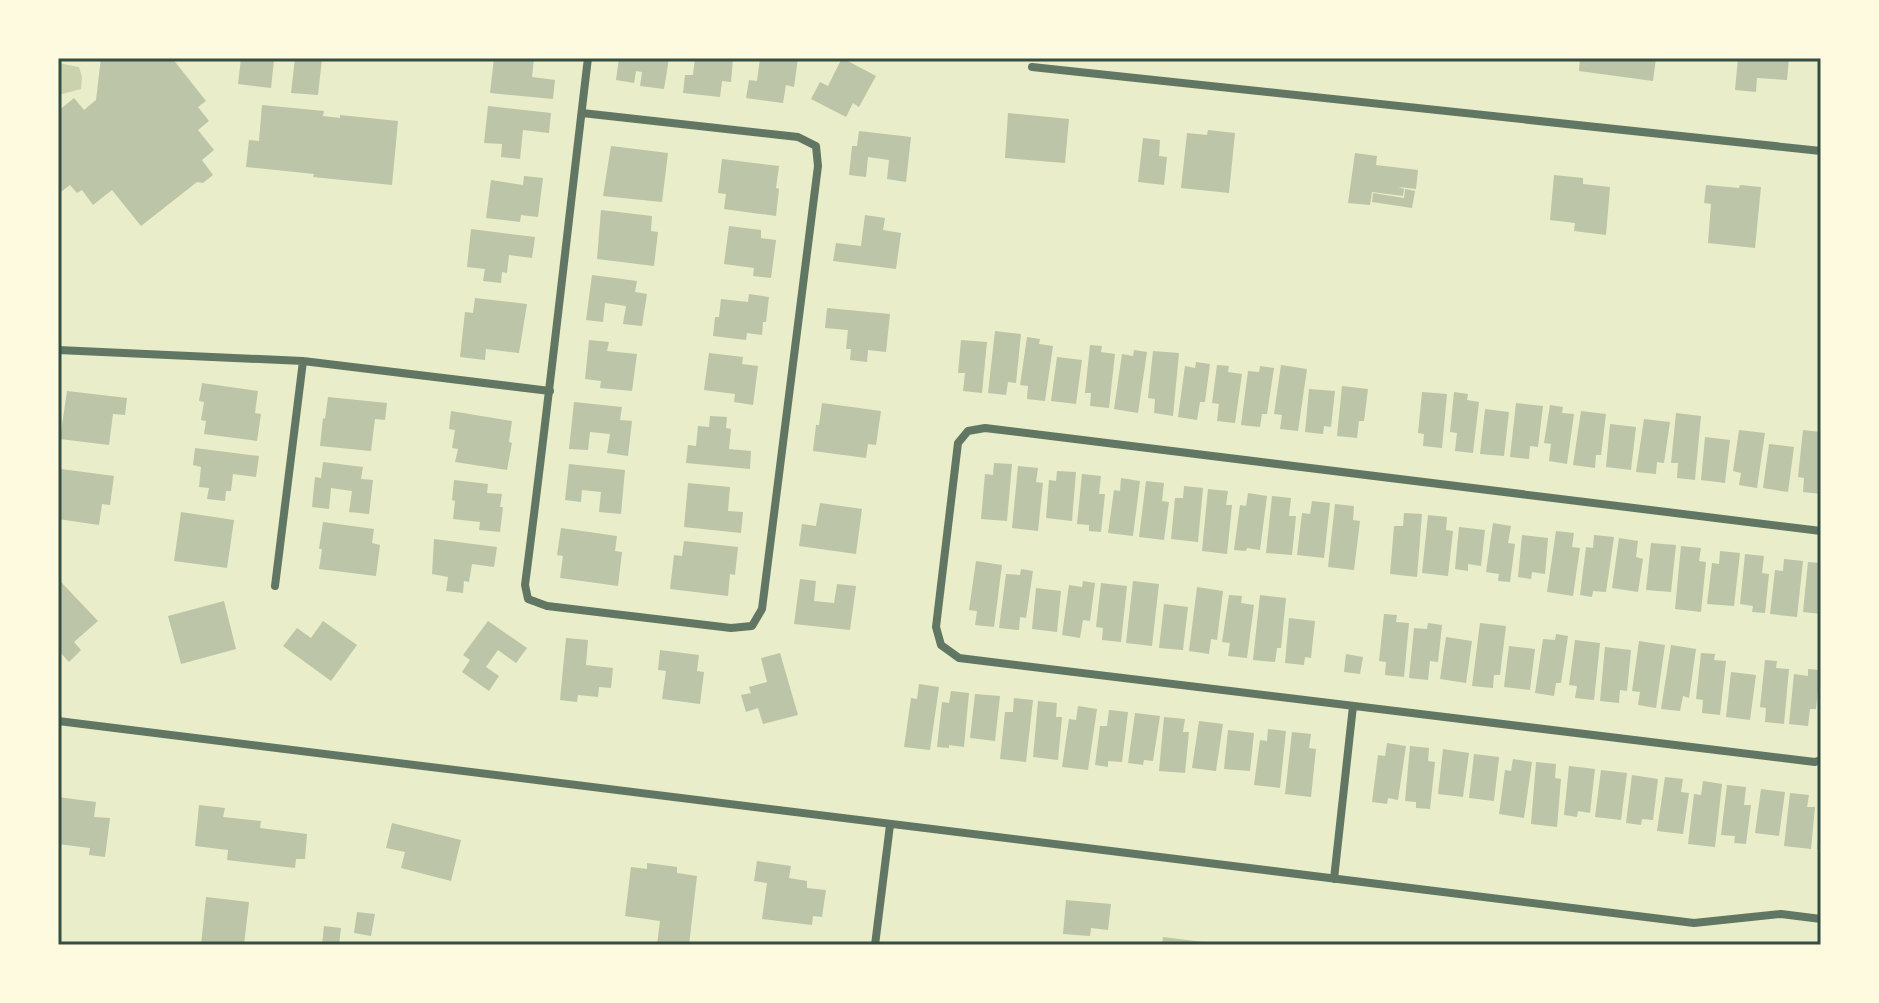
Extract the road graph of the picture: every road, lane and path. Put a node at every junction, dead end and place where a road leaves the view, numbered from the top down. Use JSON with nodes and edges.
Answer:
{"nodes":[{"id":1,"x":588,"y":58,"type":"edge"},
{"id":2,"x":1032,"y":67,"type":"dead end"},
{"id":3,"x":582,"y":113,"type":"junction"},
{"id":4,"x":1821,"y":151,"type":"edge"},
{"id":5,"x":58,"y":350,"type":"edge"},
{"id":6,"x":303,"y":361,"type":"junction"},
{"id":7,"x":550,"y":391,"type":"junction"},
{"id":8,"x":1821,"y":531,"type":"edge"},
{"id":9,"x":275,"y":586,"type":"dead end"},
{"id":10,"x":1353,"y":706,"type":"junction"},
{"id":11,"x":58,"y":721,"type":"edge"},
{"id":12,"x":1821,"y":760,"type":"edge"},
{"id":13,"x":890,"y":825,"type":"junction"},
{"id":14,"x":1334,"y":879,"type":"junction"},
{"id":15,"x":1821,"y":919,"type":"edge"},
{"id":16,"x":875,"y":945,"type":"edge"}],
"edges":[{"from":1,"to":3,"type":"street"},
{"from":2,"to":4,"type":"street"},
{"from":3,"to":7,"type":"street"},
{"from":3,"to":7,"type":"street"},
{"from":5,"to":6,"type":"street"},
{"from":6,"to":7,"type":"street"},
{"from":6,"to":9,"type":"street"},
{"from":8,"to":10,"type":"street"},
{"from":10,"to":12,"type":"street"},
{"from":10,"to":14,"type":"street"},
{"from":11,"to":13,"type":"street"},
{"from":13,"to":14,"type":"street"},
{"from":13,"to":16,"type":"street"},
{"from":14,"to":15,"type":"street"}]}
